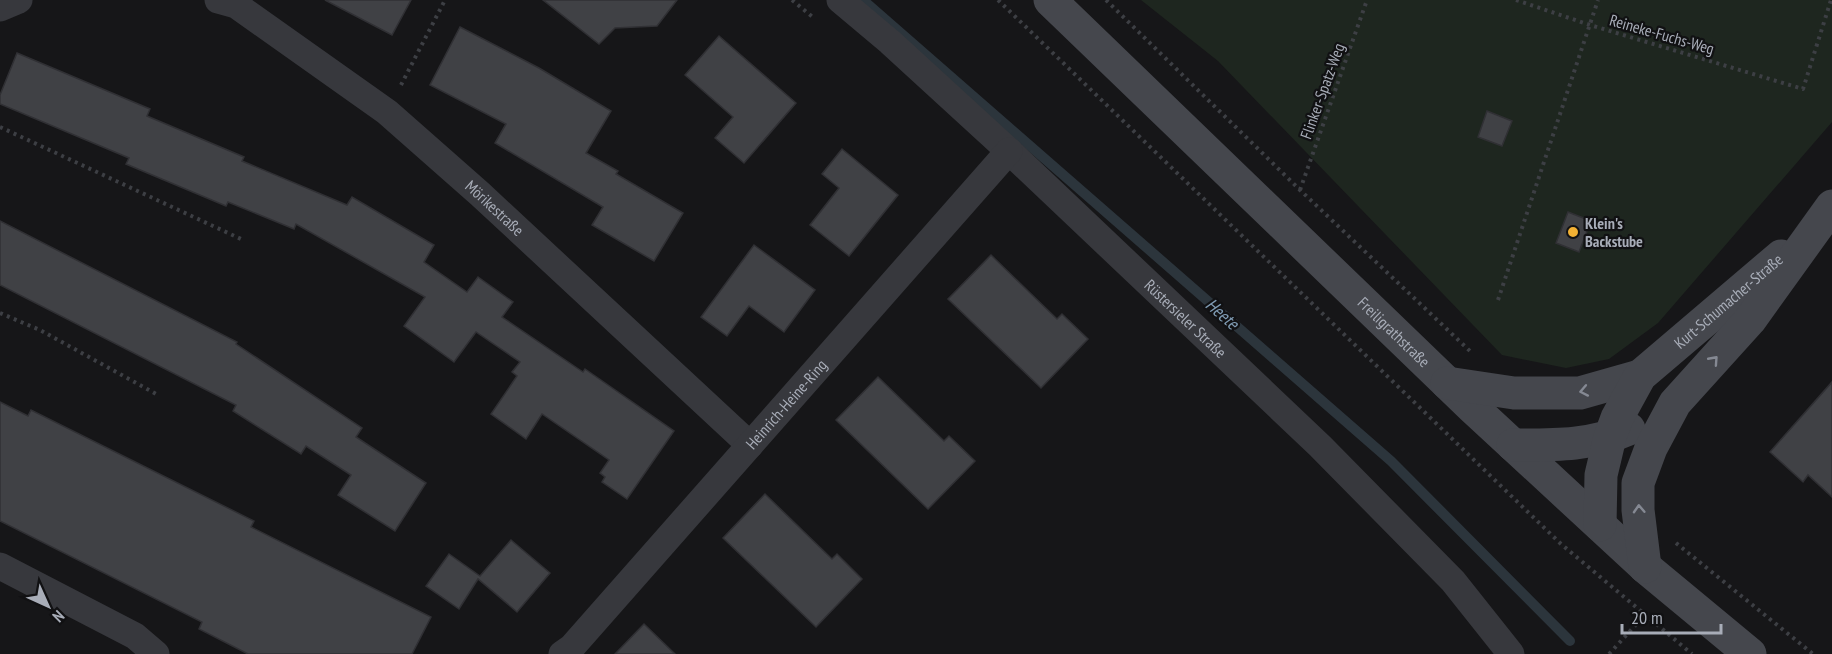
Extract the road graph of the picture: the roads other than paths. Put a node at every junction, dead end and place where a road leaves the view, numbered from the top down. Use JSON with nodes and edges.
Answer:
{"nodes":[{"id":1,"x":19,"y":0,"type":"edge"},
{"id":2,"x":218,"y":0,"type":"edge"},
{"id":3,"x":840,"y":0,"type":"edge"},
{"id":4,"x":1050,"y":0,"type":"edge"},
{"id":5,"x":0,"y":8,"type":"edge"},
{"id":6,"x":1009,"y":151,"type":"junction"},
{"id":7,"x":1824,"y":216,"type":"edge"},
{"id":8,"x":1640,"y":376,"type":"junction"},
{"id":9,"x":1447,"y":382,"type":"junction"},
{"id":10,"x":1675,"y":403,"type":"junction"},
{"id":11,"x":1610,"y":438,"type":"junction"},
{"id":12,"x":750,"y":445,"type":"junction"},
{"id":13,"x":1513,"y":445,"type":"junction"},
{"id":14,"x":1600,"y":525,"type":"junction"},
{"id":15,"x":0,"y":566,"type":"edge"},
{"id":16,"x":1645,"y":567,"type":"junction"},
{"id":17,"x":156,"y":654,"type":"edge"},
{"id":18,"x":562,"y":654,"type":"edge"},
{"id":19,"x":1511,"y":654,"type":"edge"},
{"id":20,"x":1750,"y":654,"type":"edge"}],
"edges":[{"from":1,"to":5,"type":"street"},
{"from":2,"to":12,"type":"street","name":"Mörikestraße"},
{"from":3,"to":6,"type":"street","name":"Rüstersieler Straße"},
{"from":4,"to":9,"type":"street","name":"Freiligrathstraße"},
{"from":6,"to":12,"type":"street","name":"Heinrich-Heine-Ring"},
{"from":6,"to":19,"type":"street","name":"Rüstersieler Straße"},
{"from":7,"to":8,"type":"street","name":"Kurt-Schumacher-Straße"},
{"from":10,"to":7,"type":"street","name":"Kurt-Schumacher-Straße","one_way":true},
{"from":8,"to":9,"type":"street","name":"Kurt-Schumacher-Straße","one_way":true},
{"from":8,"to":11,"type":"street","name":"Kurt-Schumacher-Straße"},
{"from":9,"to":13,"type":"street","name":"Freiligrathstraße"},
{"from":10,"to":11,"type":"street","name":"Kurt-Schumacher-Straße"},
{"from":16,"to":10,"type":"street","name":"Kurt-Schumacher-Straße","one_way":true},
{"from":11,"to":13,"type":"street","name":"Kurt-Schumacher-Straße"},
{"from":11,"to":14,"type":"street","name":"Kurt-Schumacher-Straße"},
{"from":12,"to":18,"type":"street","name":"Heinrich-Heine-Ring"},
{"from":13,"to":14,"type":"street","name":"Freiligrathstraße"},
{"from":14,"to":16,"type":"street","name":"Freiligrathstraße"},
{"from":15,"to":17,"type":"street"},
{"from":16,"to":20,"type":"street","name":"Freiligrathstraße"}]}
